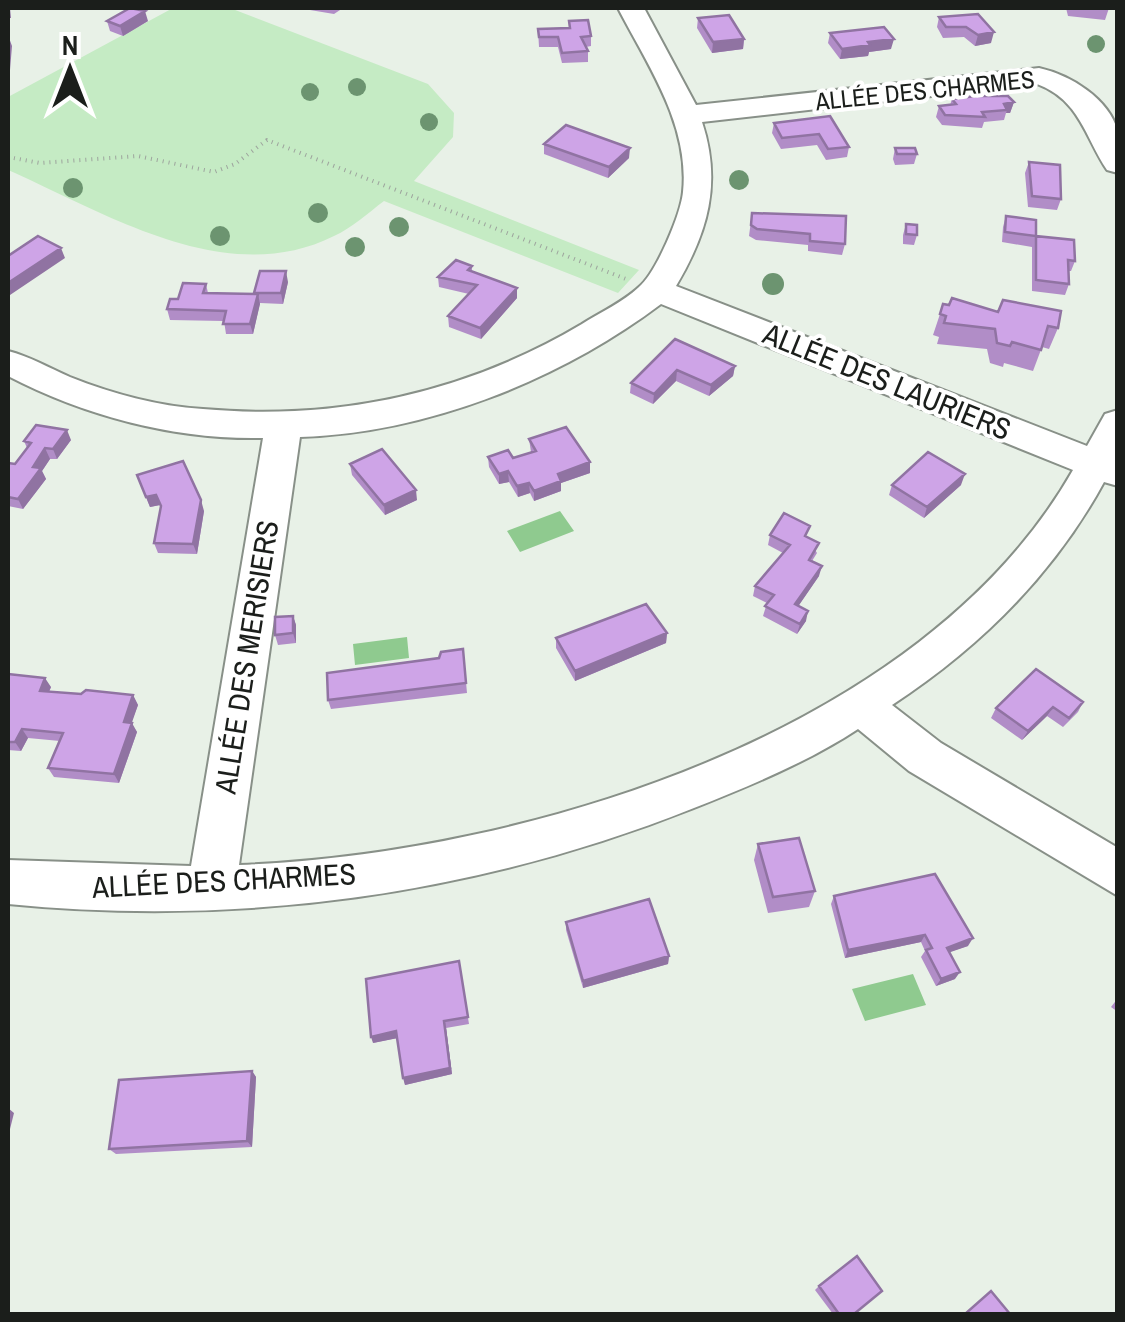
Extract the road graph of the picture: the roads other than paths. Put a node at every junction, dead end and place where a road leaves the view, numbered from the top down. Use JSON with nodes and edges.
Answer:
{"nodes":[{"id":1,"x":631,"y":8,"type":"edge"},
{"id":2,"x":687,"y":115,"type":"junction"},
{"id":3,"x":1118,"y":164,"type":"edge"},
{"id":4,"x":656,"y":290,"type":"junction"},
{"id":5,"x":8,"y":362,"type":"edge"},
{"id":6,"x":1118,"y":423,"type":"edge"},
{"id":7,"x":283,"y":426,"type":"junction"},
{"id":8,"x":1108,"y":470,"type":"edge"},
{"id":9,"x":860,"y":705,"type":"junction"},
{"id":10,"x":1109,"y":864,"type":"edge"},
{"id":11,"x":8,"y":882,"type":"edge"},
{"id":12,"x":212,"y":887,"type":"junction"}],
"edges":[{"from":1,"to":2,"type":"street"},
{"from":2,"to":3,"type":"street","name":"ALLÉE DES CHARMES"},
{"from":2,"to":4,"type":"street"},
{"from":4,"to":7,"type":"street"},
{"from":4,"to":8,"type":"street","name":"ALLÉE DES LAURIERS"},
{"from":5,"to":7,"type":"street"},
{"from":6,"to":8,"type":"street","name":"ALLÉE DES CHARMES"},
{"from":7,"to":12,"type":"street","name":"ALLÉE DES MERISIERS"},
{"from":8,"to":9,"type":"street","name":"ALLÉE DES CHARMES"},
{"from":9,"to":10,"type":"street"},
{"from":9,"to":12,"type":"street","name":"ALLÉE DES CHARMES"},
{"from":11,"to":12,"type":"street","name":"ALLÉE DES CHARMES"}]}
